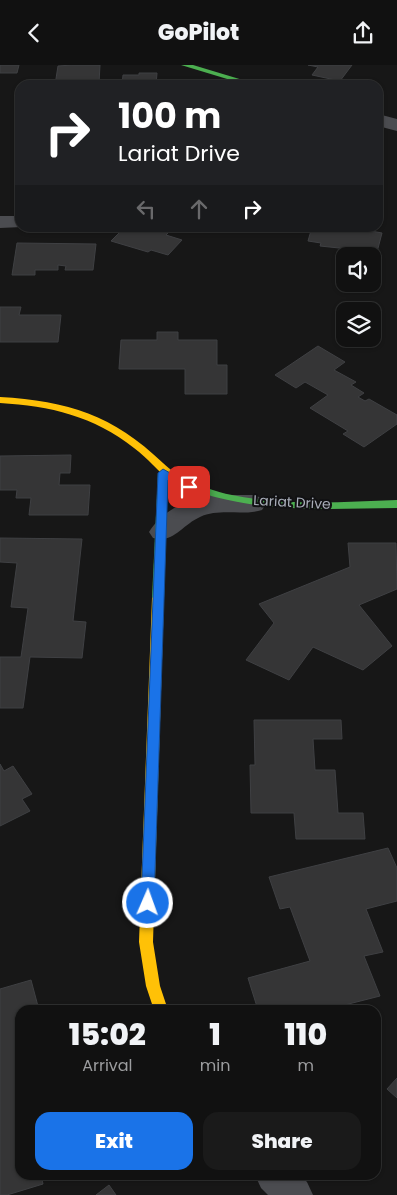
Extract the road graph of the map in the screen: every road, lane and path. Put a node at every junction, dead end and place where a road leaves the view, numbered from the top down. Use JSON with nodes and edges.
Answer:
{"nodes":[{"id":1,"x":185,"y":65,"type":"edge"},
{"id":2,"x":238,"y":80,"type":"edge"},
{"id":3,"x":383,"y":121,"type":"edge"},
{"id":4,"x":397,"y":125,"type":"edge"},
{"id":5,"x":15,"y":221,"type":"edge"},
{"id":6,"x":0,"y":222,"type":"edge"},
{"id":7,"x":0,"y":400,"type":"edge"},
{"id":8,"x":163,"y":473,"type":"junction"},
{"id":9,"x":268,"y":504,"type":"junction"},
{"id":10,"x":397,"y":505,"type":"edge"},
{"id":11,"x":162,"y":532,"type":"junction"},
{"id":12,"x":159,"y":1005,"type":"edge"},
{"id":13,"x":279,"y":1180,"type":"edge"},
{"id":14,"x":294,"y":1195,"type":"edge"}],
"edges":[{"from":1,"to":2,"type":"street"},
{"from":3,"to":4,"type":"street"},
{"from":5,"to":6,"type":"street"},
{"from":7,"to":8,"type":"street","name":"Lariat Drive"},
{"from":8,"to":9,"type":"street","name":"Lariat Drive"},
{"from":8,"to":11,"type":"street"},
{"from":9,"to":10,"type":"street","name":"Lariat Drive"},
{"from":9,"to":11,"type":"street"},
{"from":11,"to":12,"type":"street"},
{"from":13,"to":14,"type":"street"}]}
